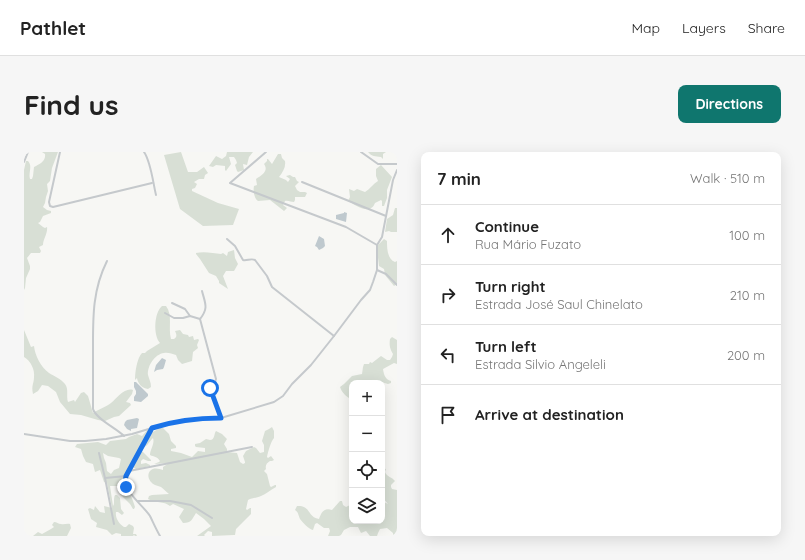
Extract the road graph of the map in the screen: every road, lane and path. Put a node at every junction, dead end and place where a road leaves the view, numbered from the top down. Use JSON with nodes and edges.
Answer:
{"nodes":[{"id":1,"x":28,"y":152,"type":"edge"},
{"id":2,"x":60,"y":152,"type":"edge"},
{"id":3,"x":144,"y":152,"type":"edge"},
{"id":4,"x":266,"y":152,"type":"edge"},
{"id":5,"x":361,"y":152,"type":"edge"},
{"id":6,"x":24,"y":162,"type":"edge"},
{"id":7,"x":397,"y":164,"type":"edge"},
{"id":8,"x":397,"y":170,"type":"edge"},
{"id":9,"x":302,"y":182,"type":"dead end"},
{"id":10,"x":152,"y":183,"type":"junction"},
{"id":11,"x":156,"y":195,"type":"dead end"},
{"id":12,"x":386,"y":216,"type":"junction"},
{"id":13,"x":227,"y":239,"type":"dead end"},
{"id":14,"x":377,"y":245,"type":"junction"},
{"id":15,"x":107,"y":261,"type":"dead end"},
{"id":16,"x":377,"y":270,"type":"junction"},
{"id":17,"x":397,"y":285,"type":"edge"},
{"id":18,"x":202,"y":291,"type":"dead end"},
{"id":19,"x":172,"y":303,"type":"dead end"},
{"id":20,"x":165,"y":313,"type":"dead end"},
{"id":21,"x":190,"y":316,"type":"junction"},
{"id":22,"x":200,"y":319,"type":"junction"},
{"id":23,"x":334,"y":336,"type":"junction"},
{"id":24,"x":221,"y":418,"type":"junction"},
{"id":25,"x":152,"y":428,"type":"junction"},
{"id":26,"x":24,"y":434,"type":"edge"},
{"id":27,"x":124,"y":436,"type":"junction"},
{"id":28,"x":252,"y":447,"type":"dead end"},
{"id":29,"x":100,"y":453,"type":"dead end"},
{"id":30,"x":129,"y":471,"type":"junction"},
{"id":31,"x":126,"y":476,"type":"junction"},
{"id":32,"x":105,"y":478,"type":"junction"},
{"id":33,"x":137,"y":501,"type":"junction"},
{"id":34,"x":212,"y":518,"type":"dead end"},
{"id":35,"x":114,"y":524,"type":"dead end"},
{"id":36,"x":160,"y":536,"type":"edge"}],
"edges":[{"from":1,"to":6,"type":"street"},
{"from":2,"to":10,"type":"street"},
{"from":3,"to":10,"type":"street"},
{"from":4,"to":14,"type":"street"},
{"from":5,"to":7,"type":"street"},
{"from":8,"to":12,"type":"street"},
{"from":9,"to":12,"type":"street"},
{"from":10,"to":11,"type":"street"},
{"from":12,"to":14,"type":"street"},
{"from":13,"to":23,"type":"street"},
{"from":14,"to":16,"type":"street"},
{"from":15,"to":27,"type":"street"},
{"from":16,"to":17,"type":"street"},
{"from":16,"to":23,"type":"street"},
{"from":18,"to":22,"type":"street"},
{"from":19,"to":21,"type":"street"},
{"from":20,"to":21,"type":"street"},
{"from":21,"to":22,"type":"street"},
{"from":22,"to":24,"type":"street"},
{"from":23,"to":24,"type":"street"},
{"from":24,"to":25,"type":"street"},
{"from":25,"to":27,"type":"street"},
{"from":25,"to":30,"type":"street"},
{"from":26,"to":27,"type":"street"},
{"from":28,"to":30,"type":"street"},
{"from":29,"to":32,"type":"street"},
{"from":30,"to":31,"type":"street"},
{"from":31,"to":32,"type":"street"},
{"from":31,"to":33,"type":"street"},
{"from":32,"to":35,"type":"street"},
{"from":33,"to":34,"type":"street"},
{"from":33,"to":36,"type":"street"}]}
